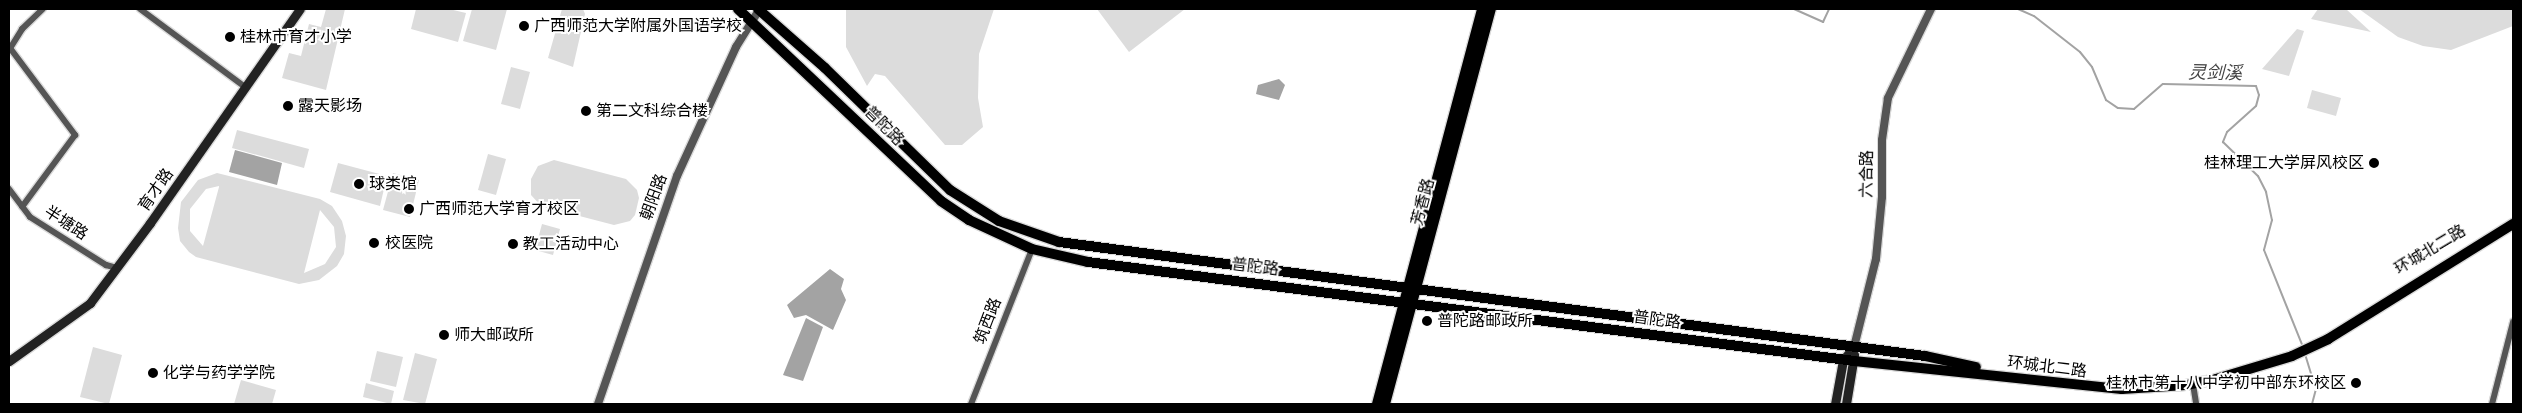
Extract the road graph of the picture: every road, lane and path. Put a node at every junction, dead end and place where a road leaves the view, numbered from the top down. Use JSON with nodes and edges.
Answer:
{"nodes":[{"id":1,"x":43,"y":9,"type":"edge"},
{"id":2,"x":140,"y":9,"type":"edge"},
{"id":3,"x":300,"y":9,"type":"edge"},
{"id":4,"x":738,"y":9,"type":"edge"},
{"id":5,"x":759,"y":9,"type":"edge"},
{"id":6,"x":1482,"y":9,"type":"edge"},
{"id":7,"x":1491,"y":9,"type":"edge"},
{"id":8,"x":1931,"y":9,"type":"edge"},
{"id":9,"x":750,"y":20,"type":"junction"},
{"id":10,"x":9,"y":49,"type":"edge"},
{"id":11,"x":245,"y":87,"type":"junction"},
{"id":12,"x":9,"y":189,"type":"edge"},
{"id":13,"x":22,"y":207,"type":"junction"},
{"id":14,"x":2513,"y":217,"type":"edge"},
{"id":15,"x":2513,"y":224,"type":"edge"},
{"id":16,"x":1032,"y":248,"type":"junction"},
{"id":17,"x":117,"y":268,"type":"junction"},
{"id":18,"x":1411,"y":287,"type":"junction"},
{"id":19,"x":1408,"y":301,"type":"junction"},
{"id":20,"x":2513,"y":322,"type":"edge"},
{"id":21,"x":2313,"y":343,"type":"junction"},
{"id":22,"x":1854,"y":347,"type":"junction"},
{"id":23,"x":2291,"y":353,"type":"junction"},
{"id":24,"x":1843,"y":360,"type":"junction"},
{"id":25,"x":9,"y":361,"type":"edge"},
{"id":26,"x":1854,"y":361,"type":"junction"},
{"id":27,"x":2193,"y":384,"type":"junction"},
{"id":28,"x":598,"y":404,"type":"edge"},
{"id":29,"x":971,"y":404,"type":"edge"},
{"id":30,"x":1376,"y":404,"type":"edge"},
{"id":31,"x":1385,"y":404,"type":"edge"},
{"id":32,"x":1835,"y":404,"type":"edge"},
{"id":33,"x":1846,"y":404,"type":"edge"},
{"id":34,"x":2196,"y":404,"type":"edge"},
{"id":35,"x":2492,"y":404,"type":"edge"}],
"edges":[{"from":1,"to":10,"type":"street"},
{"from":2,"to":11,"type":"street"},
{"from":3,"to":11,"type":"main road","name":"育才路"},
{"from":4,"to":9,"type":"main road","name":"普陀路"},
{"from":5,"to":9,"type":"street","name":"朝阳路"},
{"from":5,"to":18,"type":"main road","name":"普陀路"},
{"from":6,"to":18,"type":"main road","name":"芳香路"},
{"from":7,"to":18,"type":"main road","name":"芳香路"},
{"from":8,"to":22,"type":"street","name":"六合路"},
{"from":9,"to":16,"type":"main road","name":"普陀路"},
{"from":9,"to":28,"type":"street","name":"朝阳路"},
{"from":10,"to":13,"type":"street"},
{"from":11,"to":17,"type":"main road","name":"育才路"},
{"from":12,"to":13,"type":"street","name":"半塘路"},
{"from":13,"to":17,"type":"street","name":"半塘路"},
{"from":14,"to":21,"type":"main road","name":"环城北二路"},
{"from":15,"to":21,"type":"main road","name":"环城北二路"},
{"from":16,"to":19,"type":"main road","name":"普陀路"},
{"from":16,"to":29,"type":"street","name":"筑西路"},
{"from":17,"to":25,"type":"main road","name":"育才路"},
{"from":18,"to":19,"type":"main road","name":"芳香路"},
{"from":18,"to":22,"type":"main road","name":"普陀路"},
{"from":19,"to":24,"type":"main road","name":"普陀路"},
{"from":19,"to":30,"type":"main road","name":"芳香路"},
{"from":19,"to":31,"type":"main road","name":"芳香路"},
{"from":20,"to":35,"type":"street"},
{"from":21,"to":23,"type":"main road"},
{"from":22,"to":23,"type":"main road","name":"环城北二路"},
{"from":22,"to":24,"type":"main road"},
{"from":22,"to":26,"type":"main road"},
{"from":23,"to":27,"type":"main road","name":"环城北二路"},
{"from":24,"to":26,"type":"main road","name":"普陀路"},
{"from":24,"to":32,"type":"main road"},
{"from":26,"to":27,"type":"main road","name":"环城北二路"},
{"from":26,"to":33,"type":"main road"},
{"from":27,"to":34,"type":"street"}]}
